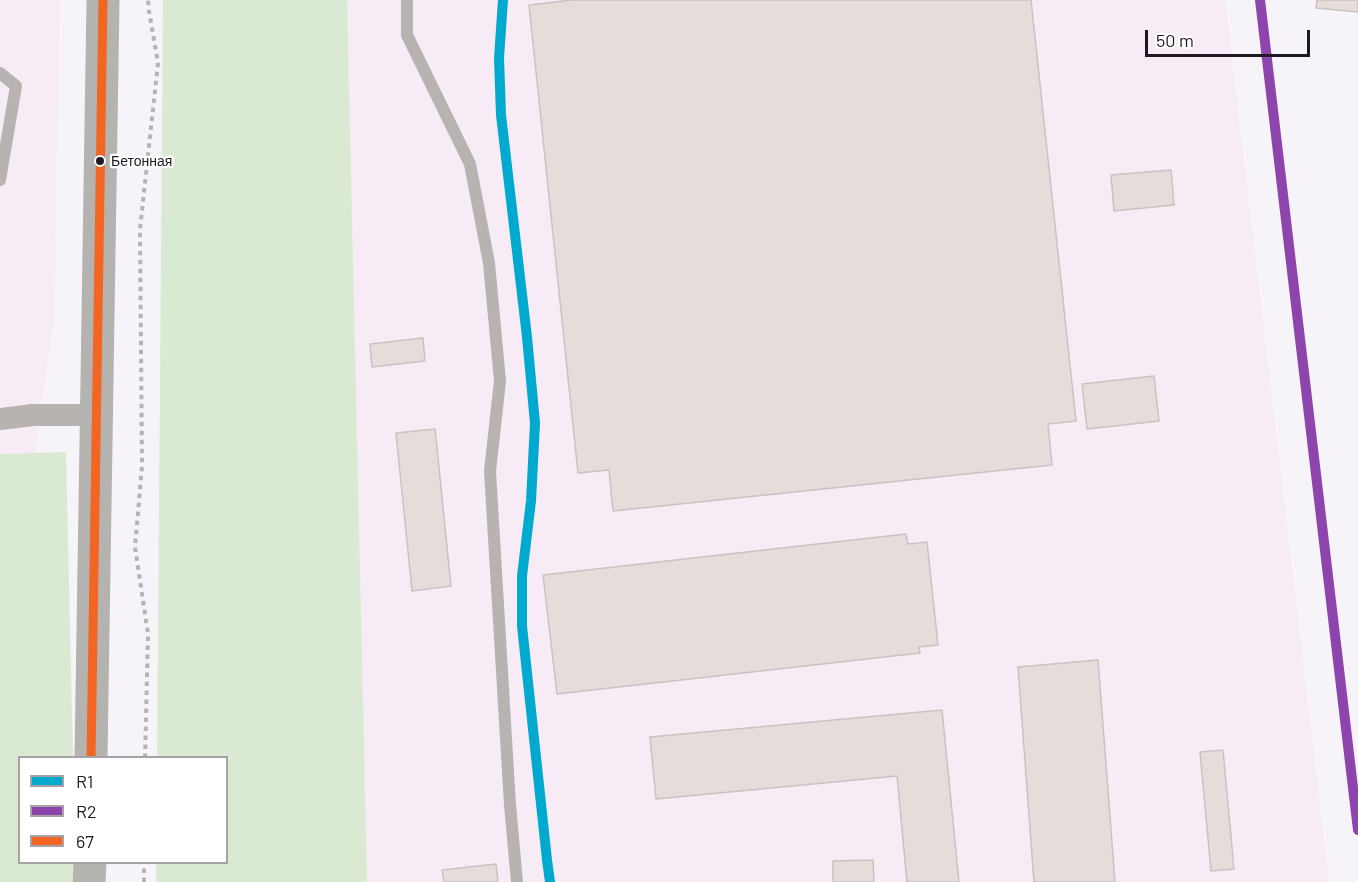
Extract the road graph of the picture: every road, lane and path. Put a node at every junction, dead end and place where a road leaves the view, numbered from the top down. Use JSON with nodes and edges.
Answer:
{"nodes":[{"id":1,"x":103,"y":0,"type":"edge"},
{"id":2,"x":148,"y":0,"type":"edge"},
{"id":3,"x":406,"y":0,"type":"edge"},
{"id":4,"x":0,"y":73,"type":"edge"},
{"id":5,"x":0,"y":180,"type":"edge"},
{"id":6,"x":96,"y":415,"type":"junction"},
{"id":7,"x":0,"y":419,"type":"edge"},
{"id":8,"x":91,"y":756,"type":"edge"},
{"id":9,"x":145,"y":756,"type":"edge"},
{"id":10,"x":90,"y":864,"type":"edge"},
{"id":11,"x":144,"y":864,"type":"edge"},
{"id":12,"x":89,"y":882,"type":"edge"},
{"id":13,"x":144,"y":882,"type":"edge"},
{"id":14,"x":517,"y":882,"type":"edge"}],
"edges":[{"from":1,"to":6,"type":"main road"},
{"from":2,"to":9,"type":"path"},
{"from":3,"to":14,"type":"lane"},
{"from":4,"to":5,"type":"lane"},
{"from":6,"to":7,"type":"street"},
{"from":6,"to":8,"type":"main road"},
{"from":10,"to":12,"type":"main road"},
{"from":11,"to":13,"type":"path"}]}
